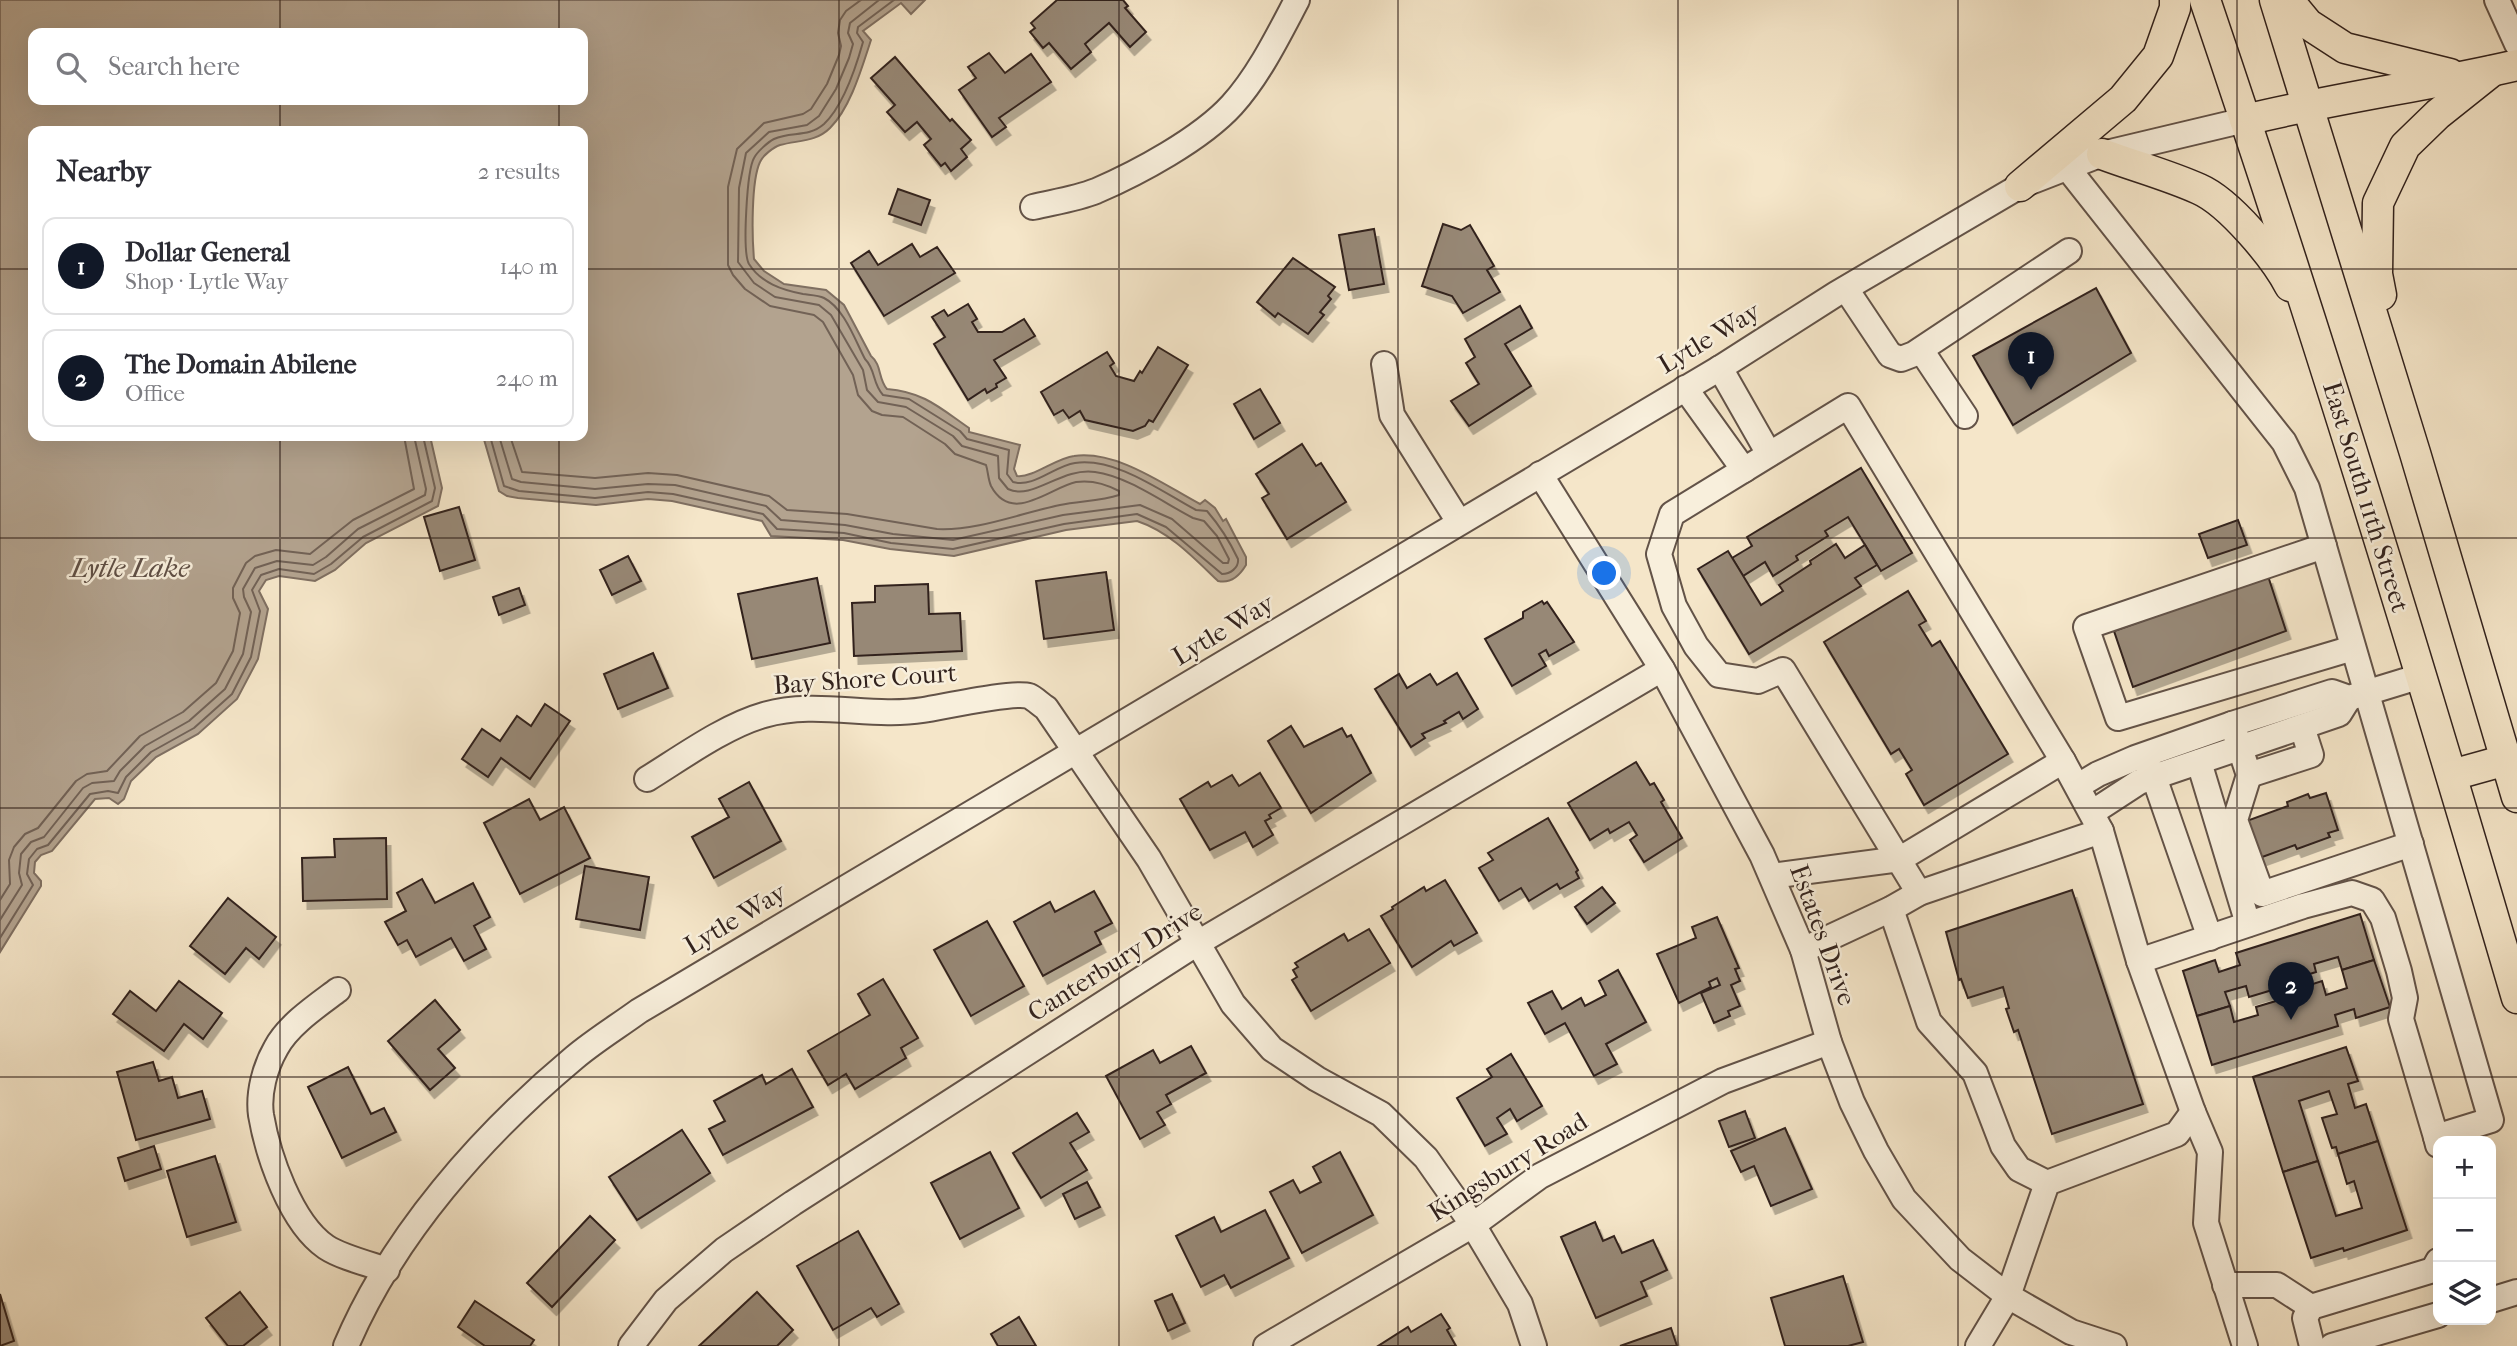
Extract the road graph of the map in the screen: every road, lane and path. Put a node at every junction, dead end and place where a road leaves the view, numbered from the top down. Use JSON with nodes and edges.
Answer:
{"nodes":[{"id":1,"x":1297,"y":0,"type":"edge"},
{"id":2,"x":2175,"y":0,"type":"edge"},
{"id":3,"x":2205,"y":0,"type":"edge"},
{"id":4,"x":2275,"y":0,"type":"edge"},
{"id":5,"x":2288,"y":0,"type":"edge"},
{"id":6,"x":2497,"y":0,"type":"edge"},
{"id":7,"x":2517,"y":44,"type":"edge"},
{"id":8,"x":2491,"y":71,"type":"edge"},
{"id":9,"x":2309,"y":104,"type":"junction"},
{"id":10,"x":2245,"y":120,"type":"junction"},
{"id":11,"x":2102,"y":154,"type":"junction"},
{"id":12,"x":2066,"y":166,"type":"junction"},
{"id":13,"x":2020,"y":186,"type":"junction"},
{"id":14,"x":1033,"y":207,"type":"dead end"},
{"id":15,"x":2069,"y":251,"type":"dead end"},
{"id":16,"x":1846,"y":289,"type":"junction"},
{"id":17,"x":2318,"y":342,"type":"junction"},
{"id":18,"x":1920,"y":349,"type":"junction"},
{"id":19,"x":1384,"y":365,"type":"dead end"},
{"id":20,"x":1720,"y":368,"type":"junction"},
{"id":21,"x":1685,"y":388,"type":"junction"},
{"id":22,"x":1965,"y":416,"type":"dead end"},
{"id":23,"x":2415,"y":453,"type":"junction"},
{"id":24,"x":1769,"y":454,"type":"junction"},
{"id":25,"x":1744,"y":470,"type":"junction"},
{"id":26,"x":1540,"y":474,"type":"junction"},
{"id":27,"x":1459,"y":522,"type":"junction"},
{"id":28,"x":2324,"y":546,"type":"junction"},
{"id":29,"x":2353,"y":648,"type":"junction"},
{"id":30,"x":1662,"y":669,"type":"junction"},
{"id":31,"x":2421,"y":676,"type":"junction"},
{"id":32,"x":2358,"y":694,"type":"junction"},
{"id":33,"x":2232,"y":724,"type":"junction"},
{"id":34,"x":2302,"y":727,"type":"junction"},
{"id":35,"x":2240,"y":748,"type":"junction"},
{"id":36,"x":1077,"y":752,"type":"junction"},
{"id":37,"x":2142,"y":754,"type":"junction"},
{"id":38,"x":2512,"y":759,"type":"edge"},
{"id":39,"x":2063,"y":761,"type":"junction"},
{"id":40,"x":2199,"y":762,"type":"junction"},
{"id":41,"x":2249,"y":775,"type":"junction"},
{"id":42,"x":2452,"y":775,"type":"junction"},
{"id":43,"x":2154,"y":777,"type":"junction"},
{"id":44,"x":647,"y":779,"type":"dead end"},
{"id":45,"x":2078,"y":786,"type":"junction"},
{"id":46,"x":2517,"y":797,"type":"edge"},
{"id":47,"x":2097,"y":822,"type":"junction"},
{"id":48,"x":2411,"y":844,"type":"junction"},
{"id":49,"x":1900,"y":859,"type":"junction"},
{"id":50,"x":1772,"y":876,"type":"junction"},
{"id":51,"x":1919,"y":893,"type":"junction"},
{"id":52,"x":1891,"y":909,"type":"junction"},
{"id":53,"x":2248,"y":925,"type":"junction"},
{"id":54,"x":2210,"y":938,"type":"junction"},
{"id":55,"x":1196,"y":944,"type":"junction"},
{"id":56,"x":1803,"y":950,"type":"junction"},
{"id":57,"x":2140,"y":961,"type":"junction"},
{"id":58,"x":338,"y":990,"type":"dead end"},
{"id":59,"x":2517,"y":998,"type":"edge"},
{"id":60,"x":1829,"y":1042,"type":"junction"},
{"id":61,"x":2193,"y":1112,"type":"junction"},
{"id":62,"x":2436,"y":1136,"type":"edge"},
{"id":63,"x":2450,"y":1136,"type":"edge"},
{"id":64,"x":2019,"y":1169,"type":"junction"},
{"id":65,"x":2046,"y":1183,"type":"junction"},
{"id":66,"x":2034,"y":1220,"type":"junction"},
{"id":67,"x":1473,"y":1225,"type":"junction"},
{"id":68,"x":2437,"y":1262,"type":"edge"},
{"id":69,"x":387,"y":1270,"type":"junction"},
{"id":70,"x":2225,"y":1286,"type":"junction"},
{"id":71,"x":2517,"y":1292,"type":"edge"},
{"id":72,"x":2008,"y":1296,"type":"junction"},
{"id":73,"x":2496,"y":1298,"type":"edge"},
{"id":74,"x":2311,"y":1307,"type":"junction"},
{"id":75,"x":2433,"y":1316,"type":"edge"},
{"id":76,"x":346,"y":1346,"type":"edge"},
{"id":77,"x":631,"y":1346,"type":"edge"},
{"id":78,"x":1266,"y":1346,"type":"edge"},
{"id":79,"x":1534,"y":1346,"type":"edge"},
{"id":80,"x":1978,"y":1346,"type":"edge"},
{"id":81,"x":2114,"y":1346,"type":"edge"},
{"id":82,"x":2245,"y":1346,"type":"edge"},
{"id":83,"x":2312,"y":1346,"type":"edge"},
{"id":84,"x":2332,"y":1346,"type":"edge"}],
"edges":[{"from":1,"to":14,"type":"street"},
{"from":2,"to":13,"type":"main road"},
{"from":3,"to":10,"type":"main road","name":"East South 11th Street"},
{"from":4,"to":9,"type":"main road"},
{"from":5,"to":8,"type":"main road"},
{"from":6,"to":7,"type":"street"},
{"from":8,"to":9,"type":"main road"},
{"from":8,"to":23,"type":"main road"},
{"from":9,"to":10,"type":"main road"},
{"from":9,"to":23,"type":"main road"},
{"from":10,"to":11,"type":"street","name":"Lytle Way"},
{"from":10,"to":17,"type":"main road","name":"East South 11th Street"},
{"from":11,"to":12,"type":"street","name":"Lytle Way"},
{"from":11,"to":17,"type":"main road"},
{"from":12,"to":13,"type":"street","name":"Lytle Way"},
{"from":12,"to":28,"type":"street"},
{"from":13,"to":16,"type":"street","name":"Lytle Way"},
{"from":15,"to":18,"type":"street"},
{"from":16,"to":18,"type":"street"},
{"from":16,"to":20,"type":"street","name":"Lytle Way"},
{"from":17,"to":31,"type":"main road","name":"East South 11th Street"},
{"from":18,"to":22,"type":"street"},
{"from":19,"to":27,"type":"street"},
{"from":20,"to":21,"type":"street","name":"Lytle Way"},
{"from":20,"to":24,"type":"street"},
{"from":21,"to":25,"type":"street"},
{"from":21,"to":26,"type":"street","name":"Lytle Way"},
{"from":23,"to":38,"type":"main road"},
{"from":24,"to":25,"type":"street"},
{"from":24,"to":39,"type":"street"},
{"from":25,"to":49,"type":"street"},
{"from":26,"to":27,"type":"street","name":"Lytle Way"},
{"from":26,"to":30,"type":"street","name":"Estates Drive"},
{"from":27,"to":36,"type":"street","name":"Lytle Way"},
{"from":28,"to":29,"type":"street"},
{"from":28,"to":29,"type":"street"},
{"from":29,"to":32,"type":"street"},
{"from":30,"to":50,"type":"street","name":"Estates Drive"},
{"from":30,"to":55,"type":"street","name":"Canterbury Drive"},
{"from":31,"to":32,"type":"street"},
{"from":31,"to":42,"type":"main road","name":"East South 11th Street"},
{"from":32,"to":33,"type":"street"},
{"from":32,"to":34,"type":"street"},
{"from":32,"to":48,"type":"street"},
{"from":33,"to":35,"type":"street"},
{"from":33,"to":37,"type":"street"},
{"from":34,"to":35,"type":"street"},
{"from":34,"to":41,"type":"street"},
{"from":35,"to":40,"type":"street"},
{"from":35,"to":41,"type":"street"},
{"from":36,"to":44,"type":"street","name":"Bay Shore Court"},
{"from":36,"to":55,"type":"street","name":"Bay Shore Court"},
{"from":36,"to":69,"type":"street","name":"Lytle Way"},
{"from":37,"to":43,"type":"street"},
{"from":37,"to":45,"type":"street"},
{"from":38,"to":42,"type":"main road"},
{"from":38,"to":46,"type":"main road"},
{"from":39,"to":45,"type":"street"},
{"from":39,"to":49,"type":"street"},
{"from":40,"to":43,"type":"street"},
{"from":40,"to":53,"type":"street"},
{"from":41,"to":48,"type":"street"},
{"from":42,"to":59,"type":"main road","name":"East South 11th Street"},
{"from":43,"to":47,"type":"street"},
{"from":43,"to":54,"type":"street"},
{"from":45,"to":47,"type":"street"},
{"from":47,"to":51,"type":"street"},
{"from":47,"to":57,"type":"street"},
{"from":48,"to":63,"type":"street"},
{"from":49,"to":50,"type":"street"},
{"from":49,"to":51,"type":"street"},
{"from":50,"to":56,"type":"street","name":"Estates Drive"},
{"from":51,"to":52,"type":"street"},
{"from":52,"to":56,"type":"street"},
{"from":52,"to":64,"type":"street"},
{"from":53,"to":54,"type":"street"},
{"from":53,"to":62,"type":"street"},
{"from":54,"to":57,"type":"street"},
{"from":55,"to":67,"type":"street","name":"Bay Shore Court"},
{"from":55,"to":77,"type":"street","name":"Canterbury Drive"},
{"from":56,"to":60,"type":"street","name":"Estates Drive"},
{"from":57,"to":61,"type":"street"},
{"from":58,"to":69,"type":"street"},
{"from":60,"to":67,"type":"street","name":"Kingsbury Road"},
{"from":60,"to":72,"type":"street","name":"Estates Drive"},
{"from":61,"to":65,"type":"street"},
{"from":61,"to":70,"type":"street"},
{"from":64,"to":65,"type":"street"},
{"from":64,"to":66,"type":"street"},
{"from":65,"to":66,"type":"street"},
{"from":66,"to":72,"type":"street"},
{"from":67,"to":78,"type":"street","name":"Kingsbury Road"},
{"from":67,"to":79,"type":"street","name":"Bay Shore Court"},
{"from":68,"to":74,"type":"street"},
{"from":69,"to":76,"type":"street","name":"Lytle Way"},
{"from":70,"to":74,"type":"street"},
{"from":70,"to":82,"type":"street"},
{"from":71,"to":73,"type":"street"},
{"from":72,"to":80,"type":"street"},
{"from":72,"to":81,"type":"street","name":"Estates Drive"},
{"from":74,"to":83,"type":"street"},
{"from":75,"to":84,"type":"street"}]}
